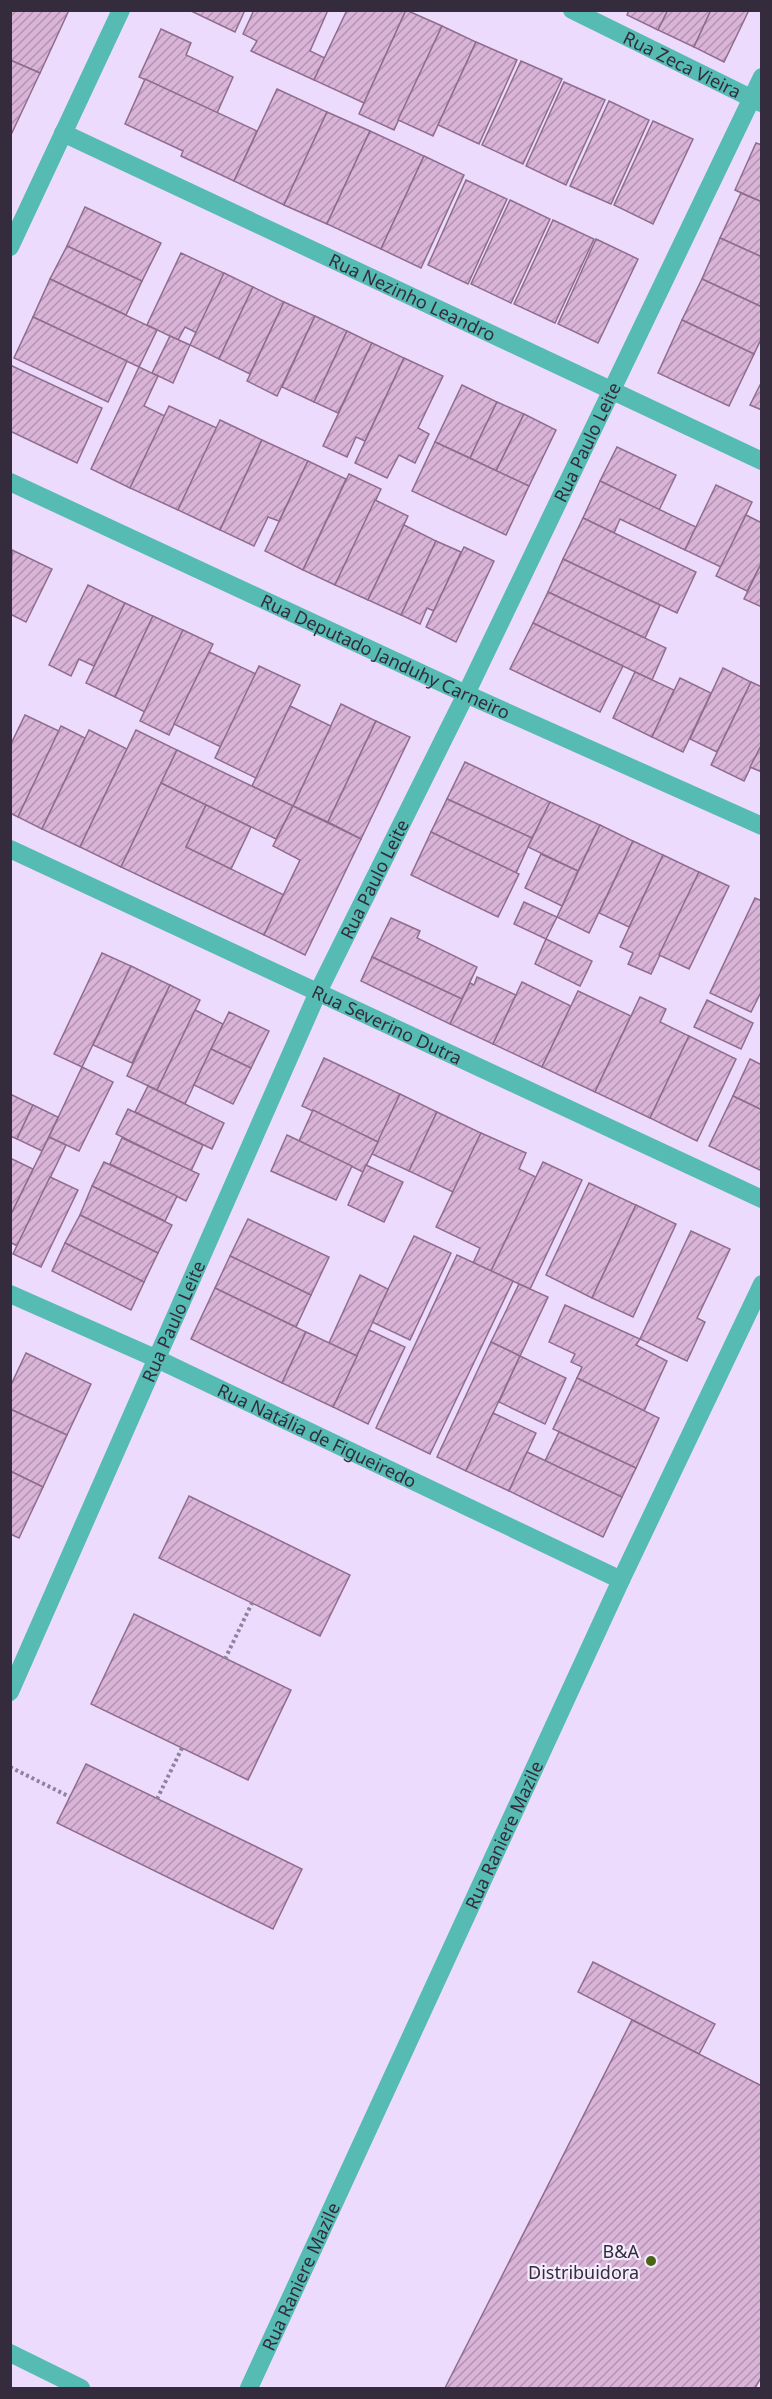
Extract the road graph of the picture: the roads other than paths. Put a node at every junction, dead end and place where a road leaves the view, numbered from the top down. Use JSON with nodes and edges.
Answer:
{"nodes":[{"id":1,"x":121,"y":10,"type":"edge"},
{"id":2,"x":572,"y":10,"type":"edge"},
{"id":3,"x":762,"y":77,"type":"edge"},
{"id":4,"x":756,"y":101,"type":"edge"},
{"id":5,"x":63,"y":133,"type":"junction"},
{"id":6,"x":10,"y":247,"type":"edge"},
{"id":7,"x":612,"y":390,"type":"junction"},
{"id":8,"x":762,"y":461,"type":"edge"},
{"id":9,"x":10,"y":482,"type":"edge"},
{"id":10,"x":466,"y":694,"type":"junction"},
{"id":11,"x":762,"y":826,"type":"edge"},
{"id":12,"x":10,"y":849,"type":"edge"},
{"id":13,"x":318,"y":992,"type":"junction"},
{"id":14,"x":762,"y":1199,"type":"edge"},
{"id":15,"x":762,"y":1284,"type":"edge"},
{"id":16,"x":10,"y":1294,"type":"edge"},
{"id":17,"x":155,"y":1358,"type":"junction"},
{"id":18,"x":621,"y":1580,"type":"junction"},
{"id":19,"x":10,"y":1692,"type":"edge"},
{"id":20,"x":10,"y":2353,"type":"edge"},
{"id":21,"x":81,"y":2388,"type":"edge"},
{"id":22,"x":249,"y":2388,"type":"edge"}],
"edges":[{"from":1,"to":5,"type":"street"},
{"from":2,"to":4,"type":"street","name":"Rua Zeca Vieira"},
{"from":3,"to":4,"type":"street","name":"Rua Paulo Leite"},
{"from":4,"to":7,"type":"street","name":"Rua Paulo Leite"},
{"from":5,"to":6,"type":"street"},
{"from":5,"to":7,"type":"street","name":"Rua Nezinho Leandro"},
{"from":7,"to":8,"type":"street","name":"Rua Nezinho Leandro"},
{"from":7,"to":10,"type":"street","name":"Rua Paulo Leite"},
{"from":9,"to":10,"type":"street","name":"Rua Deputado Janduhy Carneiro"},
{"from":10,"to":11,"type":"street","name":"Rua Deputado Janduhy Carneiro"},
{"from":10,"to":13,"type":"street","name":"Rua Paulo Leite"},
{"from":12,"to":13,"type":"street","name":"Rua Severino Dutra"},
{"from":13,"to":14,"type":"street","name":"Rua Severino Dutra"},
{"from":13,"to":17,"type":"street","name":"Rua Paulo Leite"},
{"from":15,"to":18,"type":"street","name":"Rua Raniere Mazile"},
{"from":16,"to":17,"type":"street","name":"Rua Natália de Figueiredo"},
{"from":17,"to":18,"type":"street","name":"Rua Natália de Figueiredo"},
{"from":17,"to":19,"type":"street","name":"Rua Paulo Leite"},
{"from":18,"to":22,"type":"street","name":"Rua Raniere Mazile"},
{"from":20,"to":21,"type":"street"}]}
